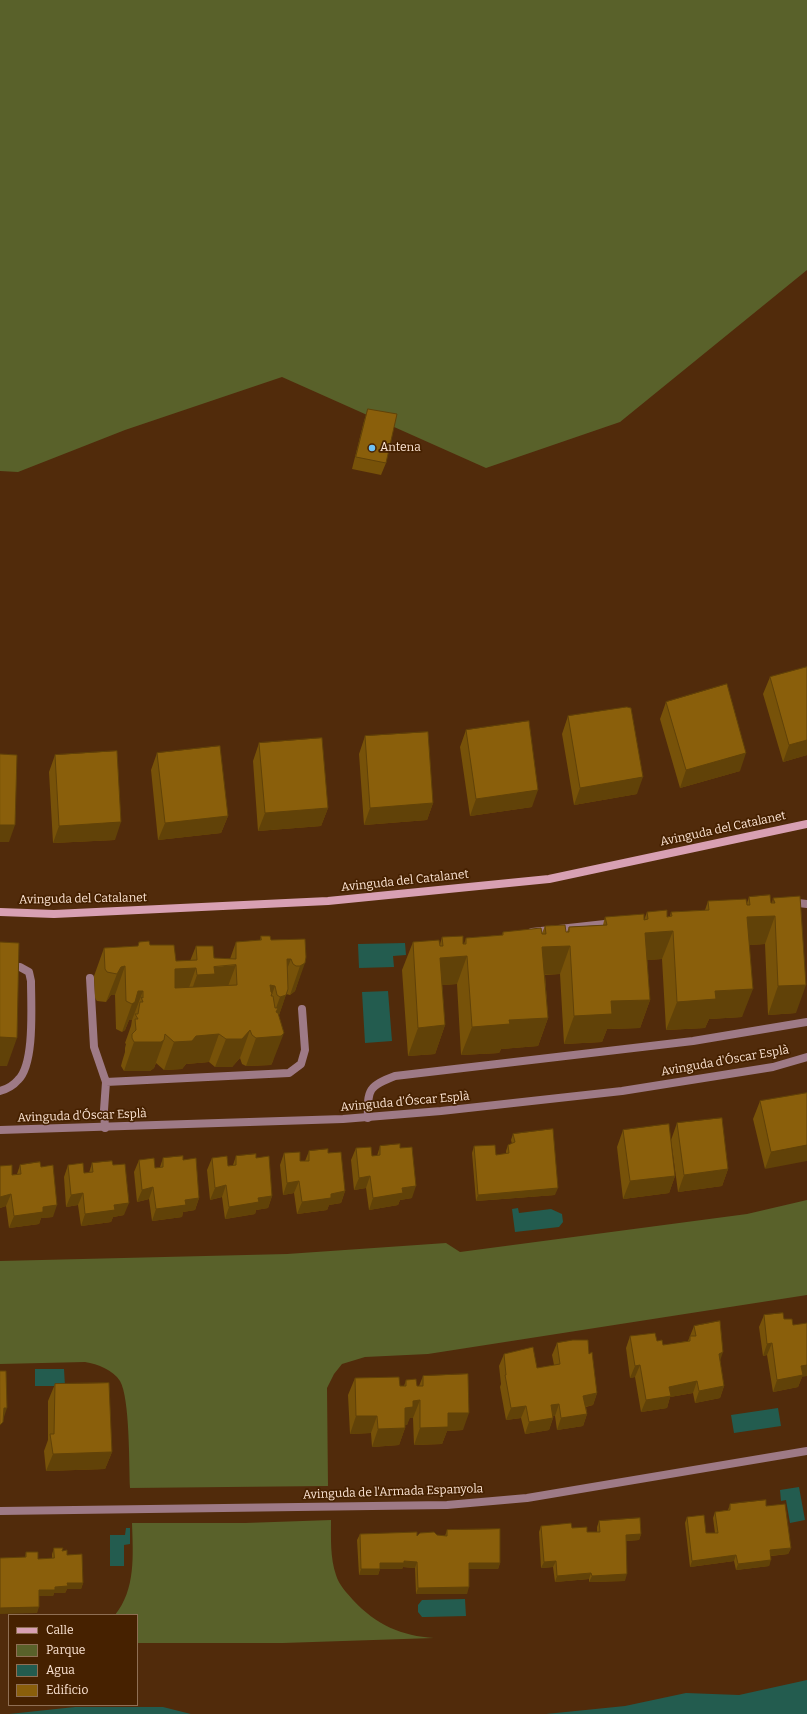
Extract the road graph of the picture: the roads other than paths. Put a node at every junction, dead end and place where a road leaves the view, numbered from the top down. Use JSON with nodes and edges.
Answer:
{"nodes":[{"id":1,"x":807,"y":824,"type":"edge"},
{"id":2,"x":779,"y":903,"type":"edge"},
{"id":3,"x":807,"y":904,"type":"edge"},
{"id":4,"x":0,"y":912,"type":"edge"},
{"id":5,"x":620,"y":922,"type":"edge"},
{"id":6,"x":527,"y":933,"type":"edge"},
{"id":7,"x":0,"y":966,"type":"edge"},
{"id":8,"x":90,"y":978,"type":"dead end"},
{"id":9,"x":302,"y":1009,"type":"dead end"},
{"id":10,"x":807,"y":1022,"type":"edge"},
{"id":11,"x":807,"y":1057,"type":"edge"},
{"id":12,"x":106,"y":1082,"type":"junction"},
{"id":13,"x":0,"y":1091,"type":"edge"},
{"id":14,"x":368,"y":1118,"type":"junction"},
{"id":15,"x":105,"y":1128,"type":"junction"},
{"id":16,"x":0,"y":1130,"type":"edge"},
{"id":17,"x":807,"y":1451,"type":"edge"},
{"id":18,"x":0,"y":1511,"type":"edge"}],
"edges":[{"from":1,"to":4,"type":"main road","name":"Avinguda del Catalanet"},
{"from":2,"to":3,"type":"street"},
{"from":5,"to":6,"type":"street"},
{"from":7,"to":13,"type":"street"},
{"from":8,"to":12,"type":"street"},
{"from":9,"to":12,"type":"street"},
{"from":10,"to":14,"type":"street"},
{"from":11,"to":14,"type":"street","name":"Avinguda d'Óscar Esplà"},
{"from":12,"to":15,"type":"street"},
{"from":14,"to":15,"type":"street","name":"Avinguda d'Óscar Esplà"},
{"from":15,"to":16,"type":"street","name":"Avinguda d'Óscar Esplà"},
{"from":17,"to":18,"type":"street","name":"Avinguda de l'Armada Espanyola"}]}
